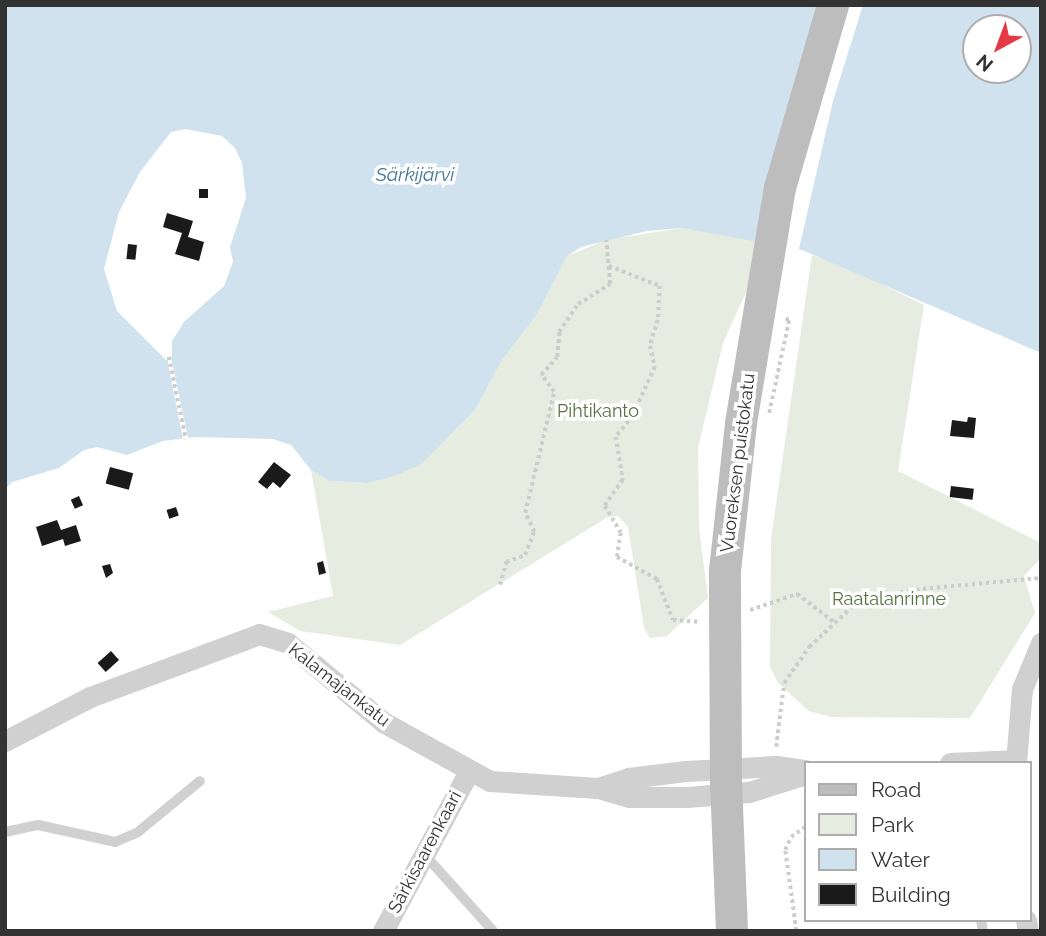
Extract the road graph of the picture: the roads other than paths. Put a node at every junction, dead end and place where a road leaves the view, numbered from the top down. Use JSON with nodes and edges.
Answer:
{"nodes":[{"id":1,"x":833,"y":5,"type":"edge"},
{"id":2,"x":1041,"y":643,"type":"edge"},
{"id":3,"x":5,"y":741,"type":"edge"},
{"id":4,"x":1015,"y":761,"type":"edge"},
{"id":5,"x":804,"y":772,"type":"edge"},
{"id":6,"x":804,"y":772,"type":"edge"},
{"id":7,"x":468,"y":773,"type":"junction"},
{"id":8,"x":200,"y":781,"type":"dead end"},
{"id":9,"x":726,"y":782,"type":"junction"},
{"id":10,"x":5,"y":832,"type":"edge"},
{"id":11,"x":424,"y":855,"type":"junction"},
{"id":12,"x":383,"y":931,"type":"edge"},
{"id":13,"x":493,"y":931,"type":"edge"},
{"id":14,"x":732,"y":931,"type":"edge"}],
"edges":[{"from":1,"to":9,"type":"main road","name":"Vuoreksen puistokatu","bridge":true},
{"from":2,"to":4,"type":"street"},
{"from":3,"to":7,"type":"street","name":"Kalamajankatu"},
{"from":5,"to":9,"type":"street"},
{"from":6,"to":9,"type":"street"},
{"from":7,"to":9,"type":"street","name":"Kalamajankatu"},
{"from":7,"to":11,"type":"street","name":"Särkisaarenkaari"},
{"from":8,"to":10,"type":"lane"},
{"from":9,"to":14,"type":"main road","name":"Vuoreksen puistokatu"},
{"from":11,"to":12,"type":"street","name":"Särkisaarenkaari"},
{"from":11,"to":13,"type":"lane"}]}
